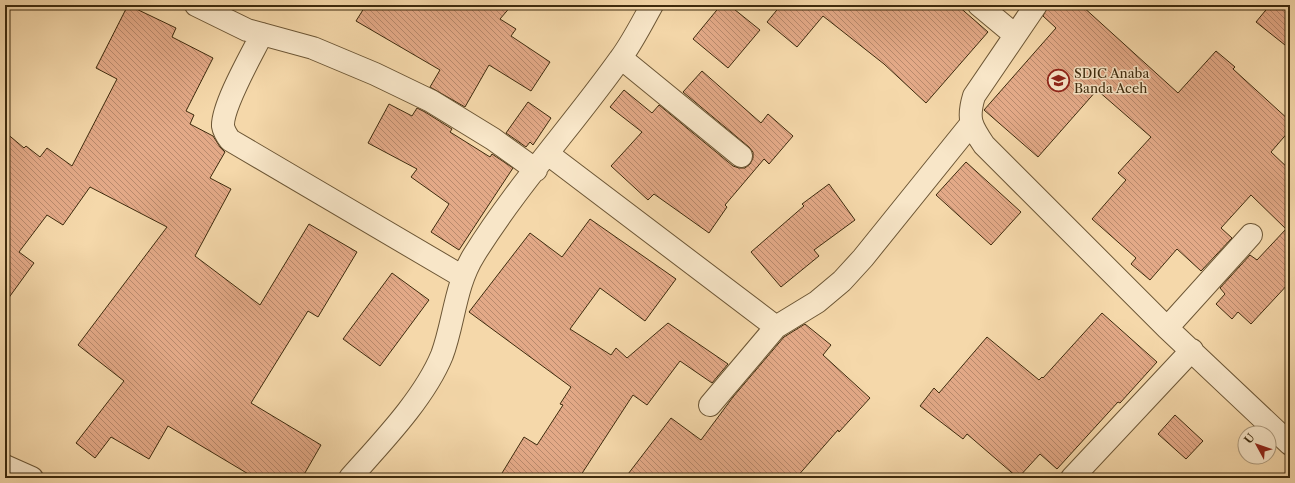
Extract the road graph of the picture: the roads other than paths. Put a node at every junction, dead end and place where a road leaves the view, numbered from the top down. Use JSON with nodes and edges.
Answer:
{"nodes":[{"id":1,"x":196,"y":5,"type":"edge"},
{"id":2,"x":652,"y":5,"type":"edge"},
{"id":3,"x":979,"y":5,"type":"edge"},
{"id":4,"x":1036,"y":5,"type":"edge"},
{"id":5,"x":262,"y":34,"type":"junction"},
{"id":6,"x":1015,"y":35,"type":"junction"},
{"id":7,"x":621,"y":58,"type":"junction"},
{"id":8,"x":971,"y":124,"type":"junction"},
{"id":9,"x":741,"y":156,"type":"dead end"},
{"id":10,"x":542,"y":162,"type":"junction"},
{"id":11,"x":1251,"y":235,"type":"dead end"},
{"id":12,"x":463,"y":277,"type":"junction"},
{"id":13,"x":776,"y":327,"type":"junction"},
{"id":14,"x":1167,"y":328,"type":"junction"},
{"id":15,"x":1192,"y":350,"type":"junction"},
{"id":16,"x":710,"y":405,"type":"dead end"},
{"id":17,"x":1288,"y":435,"type":"edge"},
{"id":18,"x":5,"y":466,"type":"edge"},
{"id":19,"x":32,"y":478,"type":"edge"},
{"id":20,"x":350,"y":478,"type":"edge"},
{"id":21,"x":1072,"y":478,"type":"edge"}],
"edges":[{"from":1,"to":5,"type":"street"},
{"from":2,"to":7,"type":"street"},
{"from":3,"to":6,"type":"street"},
{"from":4,"to":6,"type":"street"},
{"from":5,"to":10,"type":"street"},
{"from":5,"to":12,"type":"street"},
{"from":6,"to":8,"type":"street"},
{"from":7,"to":9,"type":"street"},
{"from":7,"to":10,"type":"street"},
{"from":8,"to":13,"type":"street"},
{"from":8,"to":14,"type":"street"},
{"from":10,"to":12,"type":"street"},
{"from":10,"to":13,"type":"street"},
{"from":11,"to":14,"type":"street"},
{"from":12,"to":20,"type":"street"},
{"from":13,"to":16,"type":"street"},
{"from":14,"to":15,"type":"street"},
{"from":15,"to":17,"type":"street"},
{"from":15,"to":21,"type":"street"},
{"from":18,"to":19,"type":"street"}]}
